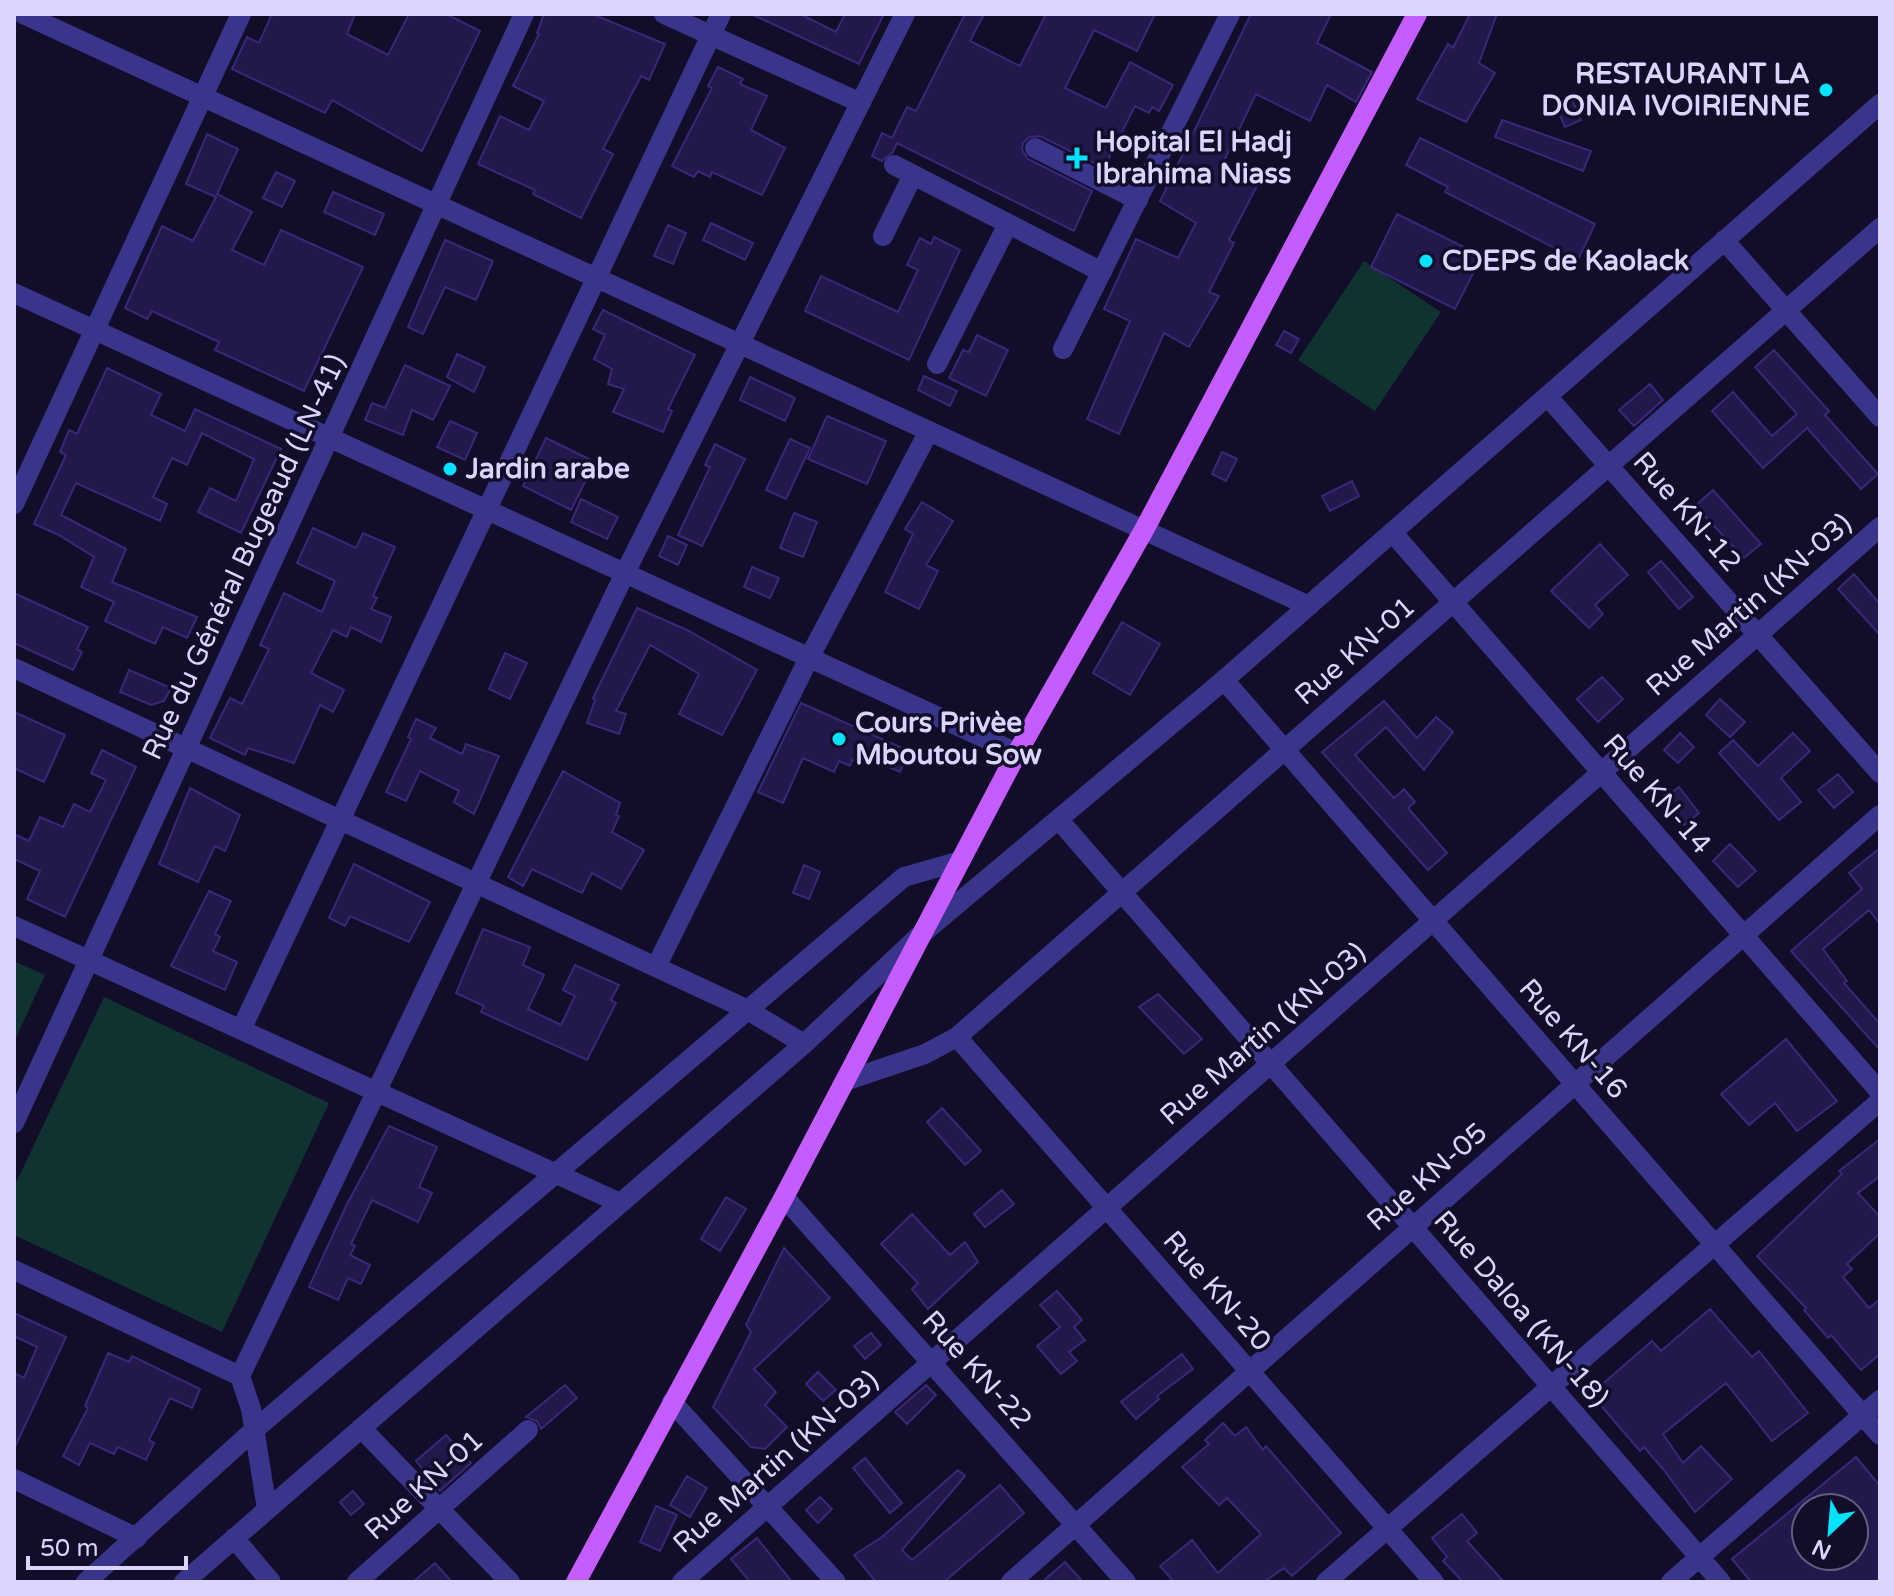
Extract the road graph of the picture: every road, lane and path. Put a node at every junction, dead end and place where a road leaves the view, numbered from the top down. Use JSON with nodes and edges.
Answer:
{"nodes":[{"id":1,"x":23,"y":14,"type":"edge"},
{"id":2,"x":241,"y":14,"type":"edge"},
{"id":3,"x":524,"y":14,"type":"edge"},
{"id":4,"x":664,"y":14,"type":"edge"},
{"id":5,"x":721,"y":14,"type":"edge"},
{"id":6,"x":905,"y":14,"type":"edge"},
{"id":7,"x":1230,"y":14,"type":"edge"},
{"id":8,"x":1417,"y":14,"type":"edge"},
{"id":9,"x":711,"y":35,"type":"junction"},
{"id":10,"x":202,"y":96,"type":"junction"},
{"id":11,"x":861,"y":103,"type":"junction"},
{"id":12,"x":1880,"y":104,"type":"edge"},
{"id":13,"x":1035,"y":148,"type":"dead end"},
{"id":14,"x":894,"y":165,"type":"dead end"},
{"id":15,"x":913,"y":175,"type":"junction"},
{"id":16,"x":1138,"y":200,"type":"junction"},
{"id":17,"x":437,"y":205,"type":"junction"},
{"id":18,"x":1008,"y":224,"type":"junction"},
{"id":19,"x":1880,"y":228,"type":"edge"},
{"id":20,"x":883,"y":236,"type":"dead end"},
{"id":21,"x":1724,"y":240,"type":"junction"},
{"id":22,"x":1102,"y":272,"type":"junction"},
{"id":23,"x":596,"y":278,"type":"junction"},
{"id":24,"x":14,"y":293,"type":"edge"},
{"id":25,"x":1786,"y":310,"type":"junction"},
{"id":26,"x":95,"y":330,"type":"junction"},
{"id":27,"x":741,"y":344,"type":"junction"},
{"id":28,"x":1063,"y":349,"type":"dead end"},
{"id":29,"x":937,"y":364,"type":"dead end"},
{"id":30,"x":1547,"y":396,"type":"junction"},
{"id":31,"x":1880,"y":417,"type":"edge"},
{"id":32,"x":929,"y":431,"type":"junction"},
{"id":33,"x":330,"y":438,"type":"junction"},
{"id":34,"x":1609,"y":466,"type":"junction"},
{"id":35,"x":14,"y":504,"type":"edge"},
{"id":36,"x":487,"y":510,"type":"junction"},
{"id":37,"x":1880,"y":527,"type":"edge"},
{"id":38,"x":1144,"y":530,"type":"junction"},
{"id":39,"x":1392,"y":532,"type":"junction"},
{"id":40,"x":625,"y":573,"type":"junction"},
{"id":41,"x":1453,"y":602,"type":"junction"},
{"id":42,"x":1309,"y":606,"type":"junction"},
{"id":43,"x":1758,"y":635,"type":"junction"},
{"id":44,"x":809,"y":658,"type":"junction"},
{"id":45,"x":14,"y":668,"type":"edge"},
{"id":46,"x":1224,"y":680,"type":"junction"},
{"id":47,"x":186,"y":749,"type":"junction"},
{"id":48,"x":1285,"y":750,"type":"junction"},
{"id":49,"x":1017,"y":753,"type":"junction"},
{"id":50,"x":1602,"y":772,"type":"junction"},
{"id":51,"x":1880,"y":773,"type":"edge"},
{"id":52,"x":1880,"y":815,"type":"edge"},
{"id":53,"x":340,"y":820,"type":"junction"},
{"id":54,"x":1059,"y":820,"type":"junction"},
{"id":55,"x":960,"y":861,"type":"junction"},
{"id":56,"x":477,"y":884,"type":"junction"},
{"id":57,"x":1122,"y":892,"type":"junction"},
{"id":58,"x":1433,"y":921,"type":"junction"},
{"id":59,"x":14,"y":926,"type":"edge"},
{"id":60,"x":1744,"y":935,"type":"junction"},
{"id":61,"x":918,"y":937,"type":"junction"},
{"id":62,"x":89,"y":960,"type":"junction"},
{"id":63,"x":656,"y":967,"type":"junction"},
{"id":64,"x":746,"y":1009,"type":"junction"},
{"id":65,"x":241,"y":1030,"type":"junction"},
{"id":66,"x":957,"y":1037,"type":"junction"},
{"id":67,"x":804,"y":1044,"type":"junction"},
{"id":68,"x":1271,"y":1063,"type":"junction"},
{"id":69,"x":845,"y":1081,"type":"junction"},
{"id":70,"x":1575,"y":1084,"type":"junction"},
{"id":71,"x":375,"y":1092,"type":"junction"},
{"id":72,"x":1880,"y":1092,"type":"edge"},
{"id":73,"x":1880,"y":1101,"type":"edge"},
{"id":74,"x":14,"y":1123,"type":"edge"},
{"id":75,"x":553,"y":1174,"type":"junction"},
{"id":76,"x":784,"y":1197,"type":"junction"},
{"id":77,"x":620,"y":1203,"type":"junction"},
{"id":78,"x":1107,"y":1208,"type":"junction"},
{"id":79,"x":1413,"y":1227,"type":"junction"},
{"id":80,"x":1715,"y":1245,"type":"junction"},
{"id":81,"x":14,"y":1270,"type":"edge"},
{"id":82,"x":932,"y":1362,"type":"junction"},
{"id":83,"x":1250,"y":1371,"type":"junction"},
{"id":84,"x":240,"y":1376,"type":"junction"},
{"id":85,"x":1551,"y":1386,"type":"junction"},
{"id":86,"x":1880,"y":1400,"type":"edge"},
{"id":87,"x":672,"y":1402,"type":"junction"},
{"id":88,"x":1862,"y":1415,"type":"junction"},
{"id":89,"x":361,"y":1428,"type":"junction"},
{"id":90,"x":528,"y":1430,"type":"dead end"},
{"id":91,"x":253,"y":1431,"type":"junction"},
{"id":92,"x":1880,"y":1435,"type":"edge"},
{"id":93,"x":14,"y":1479,"type":"edge"},
{"id":94,"x":769,"y":1506,"type":"junction"},
{"id":95,"x":442,"y":1507,"type":"junction"},
{"id":96,"x":267,"y":1509,"type":"junction"},
{"id":97,"x":1075,"y":1525,"type":"junction"},
{"id":98,"x":1387,"y":1529,"type":"junction"},
{"id":99,"x":137,"y":1538,"type":"junction"},
{"id":100,"x":234,"y":1538,"type":"junction"},
{"id":101,"x":1699,"y":1557,"type":"junction"},
{"id":102,"x":86,"y":1582,"type":"edge"},
{"id":103,"x":184,"y":1582,"type":"edge"},
{"id":104,"x":271,"y":1582,"type":"edge"},
{"id":105,"x":357,"y":1582,"type":"edge"},
{"id":106,"x":510,"y":1582,"type":"edge"},
{"id":107,"x":576,"y":1582,"type":"edge"},
{"id":108,"x":682,"y":1582,"type":"edge"},
{"id":109,"x":836,"y":1582,"type":"edge"},
{"id":110,"x":1011,"y":1582,"type":"edge"},
{"id":111,"x":1126,"y":1582,"type":"edge"},
{"id":112,"x":1326,"y":1582,"type":"edge"},
{"id":113,"x":1434,"y":1582,"type":"edge"},
{"id":114,"x":1671,"y":1582,"type":"edge"},
{"id":115,"x":1721,"y":1582,"type":"edge"}],
"edges":[{"from":1,"to":10,"type":"street"},
{"from":2,"to":10,"type":"street"},
{"from":3,"to":17,"type":"street","name":"Rue du Général Bugeaud (LN-41)"},
{"from":4,"to":9,"type":"street"},
{"from":5,"to":9,"type":"street"},
{"from":6,"to":11,"type":"street"},
{"from":7,"to":16,"type":"street"},
{"from":8,"to":38,"type":"main road"},
{"from":9,"to":11,"type":"street"},
{"from":9,"to":23,"type":"street"},
{"from":10,"to":17,"type":"street"},
{"from":10,"to":26,"type":"street"},
{"from":11,"to":27,"type":"street"},
{"from":12,"to":21,"type":"street"},
{"from":13,"to":16,"type":"street"},
{"from":14,"to":15,"type":"street"},
{"from":15,"to":18,"type":"street"},
{"from":15,"to":20,"type":"street"},
{"from":16,"to":22,"type":"street"},
{"from":17,"to":23,"type":"street"},
{"from":17,"to":33,"type":"street","name":"Rue du Général Bugeaud (LN-41)"},
{"from":18,"to":22,"type":"street"},
{"from":18,"to":29,"type":"street"},
{"from":19,"to":25,"type":"street","name":"Rue KN-01"},
{"from":21,"to":25,"type":"street"},
{"from":21,"to":30,"type":"street"},
{"from":22,"to":28,"type":"street"},
{"from":23,"to":27,"type":"street"},
{"from":23,"to":36,"type":"street"},
{"from":24,"to":26,"type":"street"},
{"from":25,"to":31,"type":"street"},
{"from":25,"to":34,"type":"street","name":"Rue KN-01"},
{"from":26,"to":33,"type":"street"},
{"from":26,"to":35,"type":"street"},
{"from":27,"to":32,"type":"street"},
{"from":27,"to":40,"type":"street"},
{"from":30,"to":34,"type":"street","name":"Rue KN-12"},
{"from":30,"to":39,"type":"street"},
{"from":32,"to":38,"type":"street"},
{"from":32,"to":44,"type":"street"},
{"from":33,"to":36,"type":"street"},
{"from":33,"to":47,"type":"street","name":"Rue du Général Bugeaud (LN-41)"},
{"from":34,"to":41,"type":"street","name":"Rue KN-01"},
{"from":34,"to":43,"type":"street","name":"Rue KN-12"},
{"from":36,"to":40,"type":"street"},
{"from":36,"to":53,"type":"street"},
{"from":37,"to":43,"type":"street","name":"Rue Martin (KN-03)"},
{"from":38,"to":42,"type":"street"},
{"from":38,"to":49,"type":"main road"},
{"from":39,"to":41,"type":"street","name":"Rue KN-14"},
{"from":39,"to":42,"type":"street"},
{"from":40,"to":44,"type":"street"},
{"from":40,"to":56,"type":"street"},
{"from":41,"to":48,"type":"street","name":"Rue KN-01"},
{"from":41,"to":50,"type":"street","name":"Rue KN-14"},
{"from":42,"to":46,"type":"street"},
{"from":43,"to":50,"type":"street","name":"Rue Martin (KN-03)"},
{"from":43,"to":51,"type":"street","name":"Rue KN-12"},
{"from":44,"to":49,"type":"street"},
{"from":44,"to":63,"type":"street"},
{"from":45,"to":47,"type":"street"},
{"from":46,"to":48,"type":"street","name":"Rue KN-16"},
{"from":46,"to":54,"type":"street"},
{"from":47,"to":53,"type":"street"},
{"from":47,"to":62,"type":"street","name":"Rue du Général Bugeaud (LN-41)"},
{"from":48,"to":57,"type":"street","name":"Rue KN-01"},
{"from":48,"to":58,"type":"street","name":"Rue KN-16"},
{"from":49,"to":55,"type":"main road"},
{"from":50,"to":58,"type":"street","name":"Rue Martin (KN-03)"},
{"from":50,"to":60,"type":"street","name":"Rue KN-14"},
{"from":52,"to":60,"type":"street","name":"Rue KN-05"},
{"from":53,"to":56,"type":"street"},
{"from":53,"to":65,"type":"street"},
{"from":54,"to":57,"type":"street","name":"Rue Daloa (KN-18)"},
{"from":54,"to":61,"type":"street"},
{"from":55,"to":61,"type":"main road"},
{"from":55,"to":64,"type":"street"},
{"from":56,"to":63,"type":"street"},
{"from":56,"to":71,"type":"street"},
{"from":57,"to":66,"type":"street","name":"Rue KN-01"},
{"from":57,"to":68,"type":"street","name":"Rue Daloa (KN-18)"},
{"from":58,"to":68,"type":"street","name":"Rue Martin (KN-03)"},
{"from":58,"to":70,"type":"street","name":"Rue KN-16"},
{"from":59,"to":62,"type":"street"},
{"from":60,"to":70,"type":"street","name":"Rue KN-05"},
{"from":60,"to":72,"type":"street","name":"Rue KN-14"},
{"from":61,"to":67,"type":"street"},
{"from":61,"to":69,"type":"main road"},
{"from":62,"to":65,"type":"street"},
{"from":62,"to":74,"type":"street","name":"Rue du Général Bugeaud (LN-41)"},
{"from":63,"to":64,"type":"street"},
{"from":64,"to":67,"type":"street"},
{"from":64,"to":75,"type":"street"},
{"from":65,"to":71,"type":"street"},
{"from":66,"to":69,"type":"street","name":"Rue KN-01"},
{"from":66,"to":78,"type":"street","name":"Rue KN-20"},
{"from":67,"to":77,"type":"street"},
{"from":68,"to":78,"type":"street","name":"Rue Martin (KN-03)"},
{"from":68,"to":79,"type":"street","name":"Rue Daloa (KN-18)"},
{"from":69,"to":76,"type":"main road"},
{"from":70,"to":79,"type":"street","name":"Rue KN-05"},
{"from":70,"to":80,"type":"street","name":"Rue KN-16"},
{"from":71,"to":75,"type":"street"},
{"from":71,"to":84,"type":"street"},
{"from":73,"to":80,"type":"street"},
{"from":75,"to":77,"type":"street"},
{"from":75,"to":91,"type":"street"},
{"from":76,"to":82,"type":"street","name":"Rue KN-22"},
{"from":76,"to":87,"type":"main road"},
{"from":77,"to":89,"type":"street"},
{"from":78,"to":82,"type":"street","name":"Rue Martin (KN-03)"},
{"from":78,"to":83,"type":"street","name":"Rue KN-20"},
{"from":79,"to":83,"type":"street","name":"Rue KN-05"},
{"from":79,"to":85,"type":"street","name":"Rue Daloa (KN-18)"},
{"from":80,"to":85,"type":"street"},
{"from":80,"to":88,"type":"street","name":"Rue KN-16"},
{"from":81,"to":84,"type":"street"},
{"from":82,"to":94,"type":"street","name":"Rue Martin (KN-03)"},
{"from":82,"to":97,"type":"street","name":"Rue KN-22"},
{"from":83,"to":97,"type":"street","name":"Rue KN-05"},
{"from":83,"to":98,"type":"street","name":"Rue KN-20"},
{"from":84,"to":91,"type":"street"},
{"from":85,"to":98,"type":"street"},
{"from":85,"to":101,"type":"street","name":"Rue Daloa (KN-18)"},
{"from":86,"to":88,"type":"street"},
{"from":87,"to":94,"type":"street"},
{"from":87,"to":107,"type":"main road"},
{"from":88,"to":92,"type":"street","name":"Rue KN-16"},
{"from":88,"to":101,"type":"street"},
{"from":89,"to":95,"type":"street"},
{"from":89,"to":96,"type":"street"},
{"from":90,"to":95,"type":"street","name":"Rue KN-01"},
{"from":91,"to":96,"type":"street"},
{"from":91,"to":99,"type":"street"},
{"from":93,"to":99,"type":"street"},
{"from":94,"to":108,"type":"street","name":"Rue Martin (KN-03)"},
{"from":94,"to":109,"type":"street"},
{"from":95,"to":105,"type":"street","name":"Rue KN-01"},
{"from":95,"to":106,"type":"street"},
{"from":96,"to":100,"type":"street"},
{"from":97,"to":110,"type":"street","name":"Rue KN-05"},
{"from":97,"to":111,"type":"street","name":"Rue KN-22"},
{"from":98,"to":112,"type":"street"},
{"from":98,"to":113,"type":"street","name":"Rue KN-20"},
{"from":99,"to":102,"type":"street"},
{"from":100,"to":103,"type":"street"},
{"from":100,"to":104,"type":"street"},
{"from":101,"to":114,"type":"street"},
{"from":101,"to":115,"type":"street","name":"Rue Daloa (KN-18)"}]}
